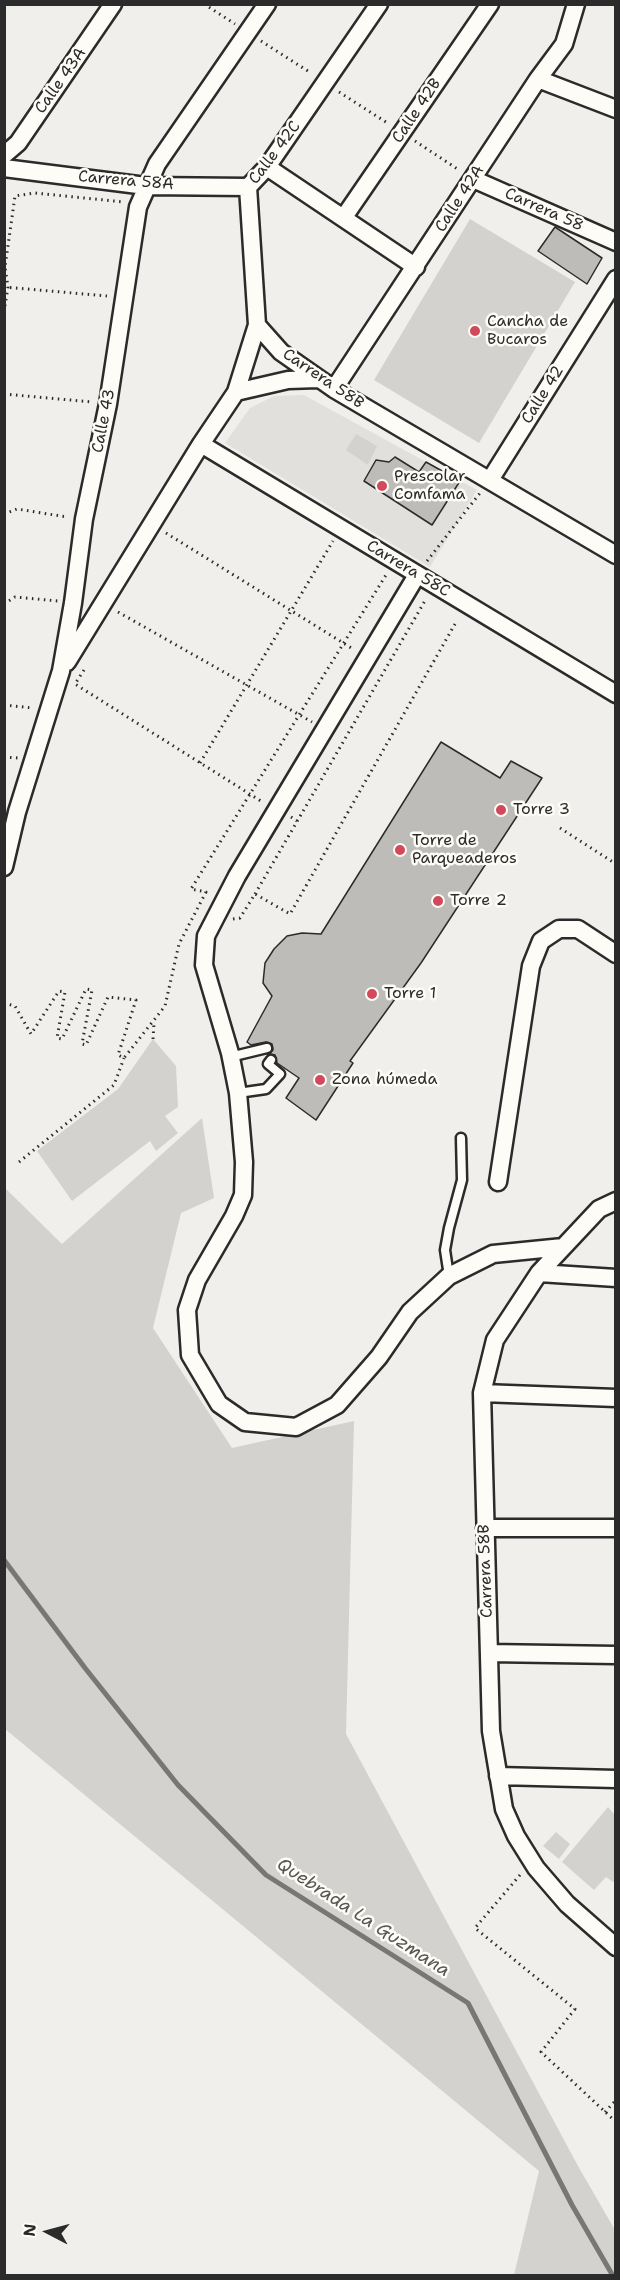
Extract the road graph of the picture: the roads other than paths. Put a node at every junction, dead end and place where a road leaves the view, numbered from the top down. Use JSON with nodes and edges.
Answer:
{"nodes":[{"id":1,"x":114,"y":4,"type":"edge"},
{"id":2,"x":267,"y":4,"type":"edge"},
{"id":3,"x":379,"y":4,"type":"edge"},
{"id":4,"x":490,"y":4,"type":"edge"},
{"id":5,"x":576,"y":4,"type":"edge"},
{"id":6,"x":538,"y":79,"type":"junction"},
{"id":7,"x":615,"y":109,"type":"edge"},
{"id":8,"x":4,"y":155,"type":"edge"},
{"id":9,"x":267,"y":166,"type":"junction"},
{"id":10,"x":4,"y":168,"type":"edge"},
{"id":11,"x":473,"y":179,"type":"junction"},
{"id":12,"x":146,"y":186,"type":"junction"},
{"id":13,"x":248,"y":186,"type":"junction"},
{"id":14,"x":344,"y":217,"type":"junction"},
{"id":15,"x":615,"y":242,"type":"edge"},
{"id":16,"x":416,"y":267,"type":"junction"},
{"id":17,"x":615,"y":279,"type":"edge"},
{"id":18,"x":257,"y":325,"type":"junction"},
{"id":19,"x":318,"y":379,"type":"junction"},
{"id":20,"x":334,"y":389,"type":"junction"},
{"id":21,"x":236,"y":392,"type":"junction"},
{"id":22,"x":201,"y":444,"type":"junction"},
{"id":23,"x":490,"y":480,"type":"junction"},
{"id":24,"x":615,"y":555,"type":"edge"},
{"id":25,"x":417,"y":574,"type":"junction"},
{"id":26,"x":61,"y":671,"type":"junction"},
{"id":27,"x":615,"y":694,"type":"edge"},
{"id":28,"x":4,"y":867,"type":"edge"},
{"id":29,"x":615,"y":954,"type":"edge"},
{"id":30,"x":267,"y":1048,"type":"dead end"},
{"id":31,"x":230,"y":1057,"type":"junction"},
{"id":32,"x":272,"y":1060,"type":"dead end"},
{"id":33,"x":238,"y":1093,"type":"junction"},
{"id":34,"x":461,"y":1138,"type":"dead end"},
{"id":35,"x":498,"y":1182,"type":"dead end"},
{"id":36,"x":615,"y":1201,"type":"edge"},
{"id":37,"x":563,"y":1247,"type":"junction"},
{"id":38,"x":539,"y":1273,"type":"junction"},
{"id":39,"x":449,"y":1276,"type":"junction"},
{"id":40,"x":615,"y":1278,"type":"edge"},
{"id":41,"x":482,"y":1394,"type":"junction"},
{"id":42,"x":615,"y":1398,"type":"edge"},
{"id":43,"x":485,"y":1528,"type":"junction"},
{"id":44,"x":615,"y":1528,"type":"edge"},
{"id":45,"x":489,"y":1653,"type":"junction"},
{"id":46,"x":615,"y":1655,"type":"edge"},
{"id":47,"x":498,"y":1776,"type":"junction"},
{"id":48,"x":615,"y":1779,"type":"edge"},
{"id":49,"x":615,"y":1947,"type":"edge"}],
"edges":[{"from":1,"to":8,"type":"street","name":"Calle 43A"},
{"from":2,"to":12,"type":"street","name":"Calle 43"},
{"from":3,"to":9,"type":"street","name":"Calle 42C"},
{"from":4,"to":14,"type":"street","name":"Calle 42B"},
{"from":5,"to":6,"type":"street","name":"Calle 42A"},
{"from":6,"to":7,"type":"street"},
{"from":6,"to":11,"type":"street","name":"Calle 42A"},
{"from":9,"to":13,"type":"street","name":"Calle 42C"},
{"from":9,"to":14,"type":"street"},
{"from":10,"to":12,"type":"street","name":"Carrera 58A"},
{"from":11,"to":15,"type":"street","name":"Carrera 58"},
{"from":11,"to":16,"type":"street","name":"Calle 42A"},
{"from":12,"to":13,"type":"street","name":"Carrera 58A"},
{"from":12,"to":26,"type":"street","name":"Calle 43"},
{"from":13,"to":18,"type":"street","name":"Calle 42C"},
{"from":14,"to":16,"type":"street"},
{"from":16,"to":20,"type":"street","name":"Calle 42A"},
{"from":17,"to":23,"type":"street","name":"Calle 42"},
{"from":18,"to":19,"type":"street","name":"Carrera 58B"},
{"from":18,"to":21,"type":"street"},
{"from":19,"to":20,"type":"street","name":"Carrera 58B"},
{"from":19,"to":21,"type":"street"},
{"from":20,"to":23,"type":"street","name":"Carrera 58B"},
{"from":21,"to":22,"type":"street"},
{"from":22,"to":25,"type":"street","name":"Carrera 58C"},
{"from":22,"to":26,"type":"street"},
{"from":23,"to":24,"type":"street","name":"Carrera 58B"},
{"from":25,"to":27,"type":"street","name":"Carrera 58C"},
{"from":25,"to":31,"type":"street"},
{"from":26,"to":28,"type":"street","name":"Calle 43"},
{"from":29,"to":35,"type":"street"},
{"from":30,"to":31,"type":"lane"},
{"from":31,"to":33,"type":"street"},
{"from":32,"to":33,"type":"lane"},
{"from":33,"to":39,"type":"street"},
{"from":34,"to":39,"type":"lane"},
{"from":36,"to":37,"type":"street","name":"Carrera 58B"},
{"from":37,"to":38,"type":"street","name":"Carrera 58B"},
{"from":37,"to":39,"type":"street"},
{"from":38,"to":40,"type":"street"},
{"from":38,"to":41,"type":"street","name":"Carrera 58B"},
{"from":41,"to":42,"type":"street"},
{"from":41,"to":43,"type":"street","name":"Carrera 58B"},
{"from":43,"to":44,"type":"street"},
{"from":43,"to":45,"type":"street","name":"Carrera 58B"},
{"from":45,"to":46,"type":"street"},
{"from":45,"to":47,"type":"street","name":"Carrera 58B"},
{"from":47,"to":48,"type":"street"},
{"from":47,"to":49,"type":"street","name":"Carrera 58B"}]}
